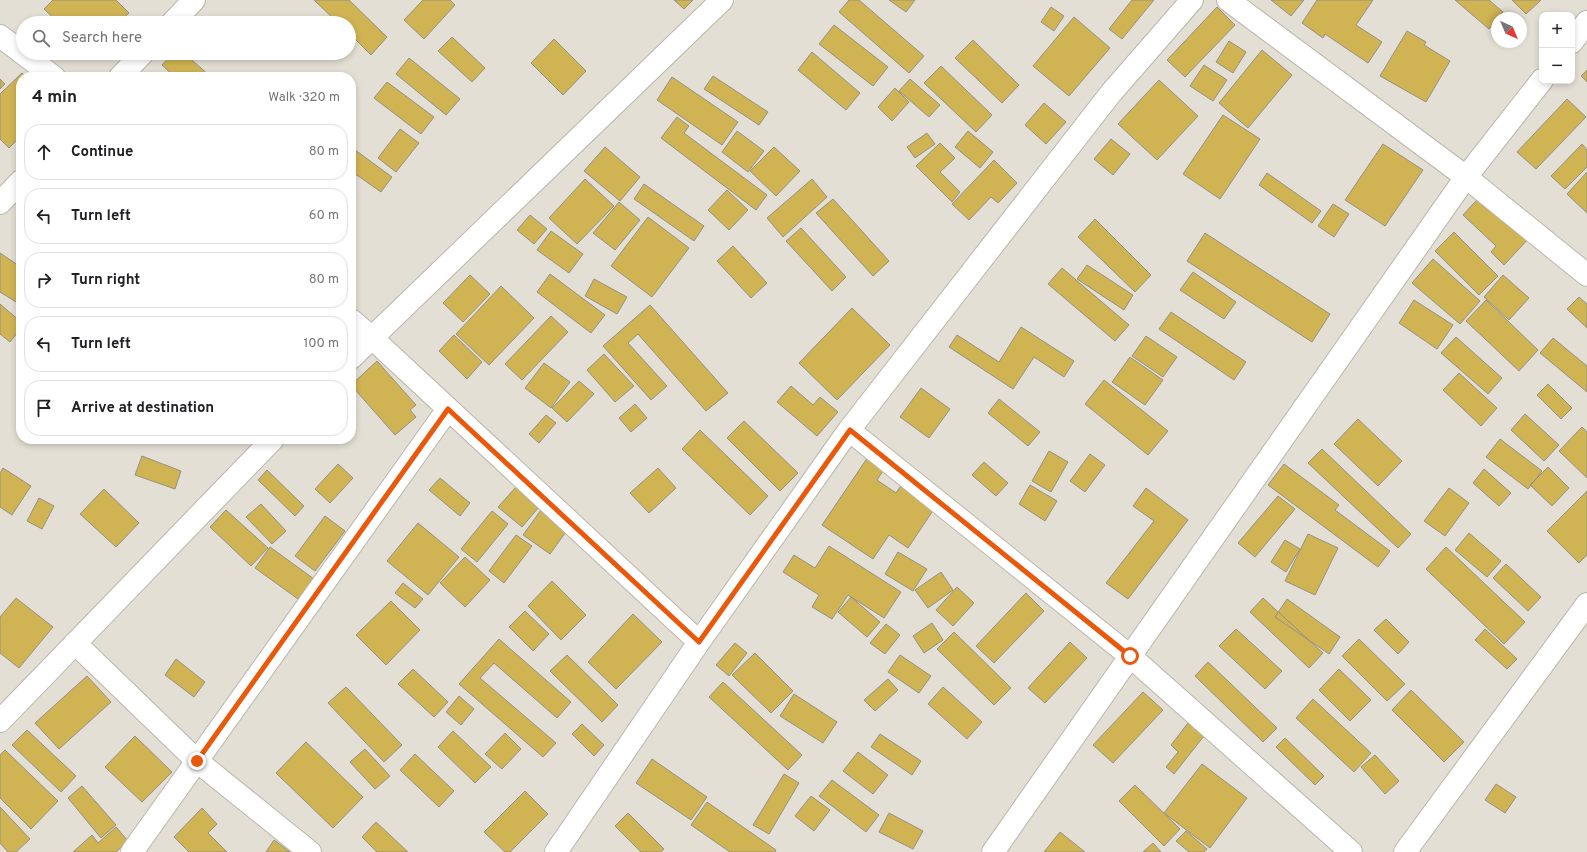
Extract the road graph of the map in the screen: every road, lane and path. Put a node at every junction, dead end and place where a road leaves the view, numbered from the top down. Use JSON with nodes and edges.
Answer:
{"nodes":[{"id":1,"x":194,"y":0,"type":"edge"},
{"id":2,"x":722,"y":0,"type":"edge"},
{"id":3,"x":1192,"y":0,"type":"edge"},
{"id":4,"x":1228,"y":0,"type":"edge"},
{"id":5,"x":179,"y":16,"type":"edge"},
{"id":6,"x":1587,"y":22,"type":"edge"},
{"id":7,"x":0,"y":36,"type":"edge"},
{"id":8,"x":1575,"y":38,"type":"edge"},
{"id":9,"x":16,"y":48,"type":"edge"},
{"id":10,"x":32,"y":60,"type":"edge"},
{"id":11,"x":136,"y":60,"type":"edge"},
{"id":12,"x":47,"y":72,"type":"edge"},
{"id":13,"x":125,"y":72,"type":"edge"},
{"id":14,"x":1539,"y":84,"type":"edge"},
{"id":15,"x":1466,"y":177,"type":"junction"},
{"id":16,"x":16,"y":186,"type":"edge"},
{"id":17,"x":0,"y":203,"type":"edge"},
{"id":18,"x":1587,"y":275,"type":"edge"},
{"id":19,"x":356,"y":324,"type":"edge"},
{"id":20,"x":372,"y":337,"type":"junction"},
{"id":21,"x":356,"y":353,"type":"edge"},
{"id":22,"x":448,"y":409,"type":"junction"},
{"id":23,"x":850,"y":430,"type":"junction"},
{"id":24,"x":268,"y":444,"type":"edge"},
{"id":25,"x":1587,"y":604,"type":"edge"},
{"id":26,"x":699,"y":642,"type":"junction"},
{"id":27,"x":75,"y":643,"type":"junction"},
{"id":28,"x":1130,"y":656,"type":"junction"},
{"id":29,"x":0,"y":721,"type":"edge"},
{"id":30,"x":197,"y":761,"type":"junction"},
{"id":31,"x":132,"y":852,"type":"edge"},
{"id":32,"x":310,"y":852,"type":"edge"},
{"id":33,"x":556,"y":852,"type":"edge"},
{"id":34,"x":993,"y":852,"type":"edge"},
{"id":35,"x":1351,"y":852,"type":"edge"},
{"id":36,"x":1405,"y":852,"type":"edge"}],
"edges":[{"from":1,"to":5,"type":"street"},
{"from":2,"to":20,"type":"street"},
{"from":3,"to":23,"type":"street"},
{"from":4,"to":15,"type":"street"},
{"from":6,"to":8,"type":"street"},
{"from":7,"to":9,"type":"street"},
{"from":10,"to":12,"type":"street"},
{"from":11,"to":13,"type":"street"},
{"from":14,"to":15,"type":"street"},
{"from":15,"to":18,"type":"street"},
{"from":15,"to":28,"type":"street"},
{"from":16,"to":17,"type":"street"},
{"from":19,"to":20,"type":"street"},
{"from":20,"to":21,"type":"street"},
{"from":20,"to":22,"type":"street"},
{"from":22,"to":26,"type":"street"},
{"from":22,"to":30,"type":"street"},
{"from":23,"to":26,"type":"street"},
{"from":23,"to":28,"type":"street"},
{"from":24,"to":27,"type":"street"},
{"from":25,"to":36,"type":"street"},
{"from":26,"to":33,"type":"street"},
{"from":27,"to":29,"type":"street"},
{"from":27,"to":30,"type":"street"},
{"from":28,"to":34,"type":"street"},
{"from":28,"to":35,"type":"street"},
{"from":30,"to":31,"type":"street"},
{"from":30,"to":32,"type":"street"}]}
